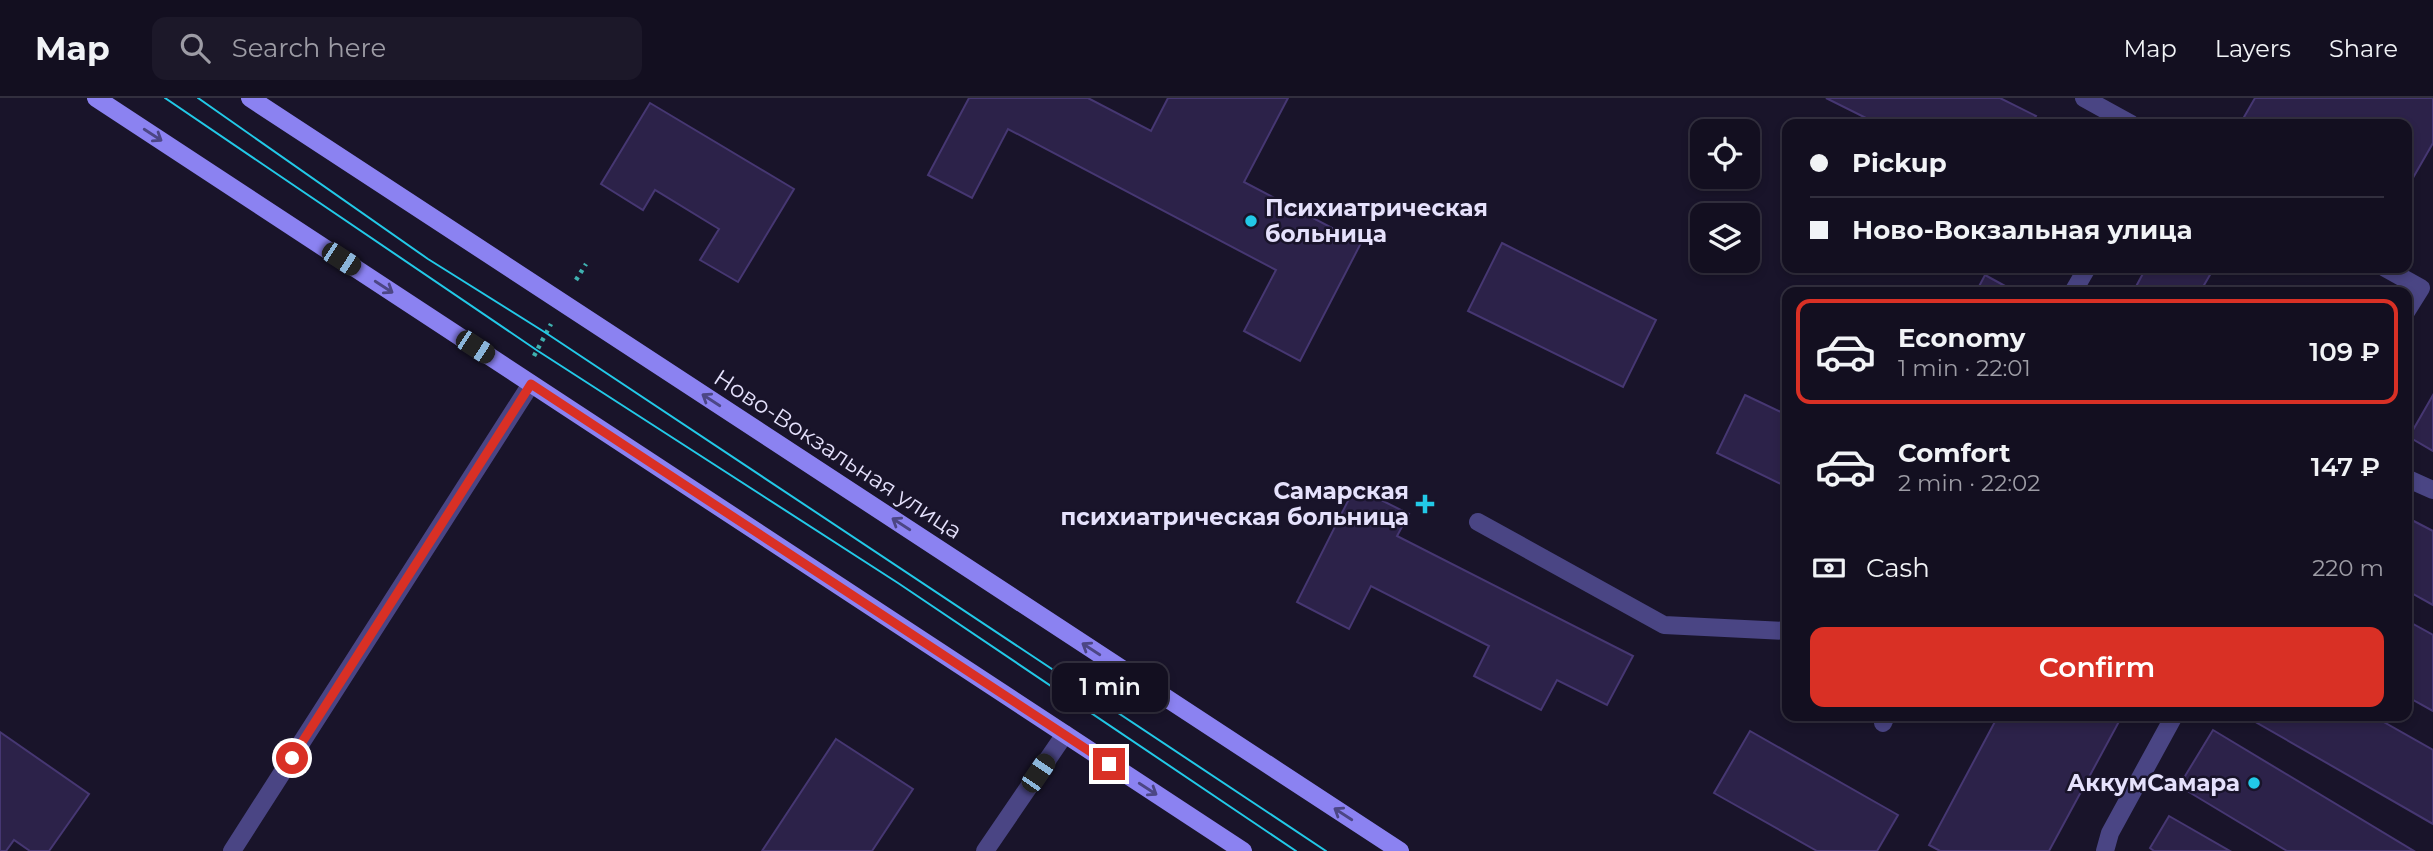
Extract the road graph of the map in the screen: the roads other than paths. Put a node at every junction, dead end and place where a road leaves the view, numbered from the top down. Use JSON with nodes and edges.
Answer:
{"nodes":[{"id":1,"x":96,"y":98,"type":"edge"},
{"id":2,"x":250,"y":98,"type":"edge"},
{"id":3,"x":2084,"y":98,"type":"edge"},
{"id":4,"x":2122,"y":119,"type":"edge"},
{"id":5,"x":2394,"y":273,"type":"edge"},
{"id":6,"x":2412,"y":302,"type":"edge"},
{"id":7,"x":525,"y":380,"type":"junction"},
{"id":8,"x":2412,"y":481,"type":"edge"},
{"id":9,"x":2433,"y":490,"type":"edge"},
{"id":10,"x":1478,"y":522,"type":"dead end"},
{"id":11,"x":1782,"y":631,"type":"edge"},
{"id":12,"x":2171,"y":721,"type":"edge"},
{"id":13,"x":1065,"y":734,"type":"junction"},
{"id":14,"x":232,"y":851,"type":"edge"},
{"id":15,"x":985,"y":851,"type":"edge"},
{"id":16,"x":1242,"y":851,"type":"edge"},
{"id":17,"x":1401,"y":851,"type":"edge"},
{"id":18,"x":2105,"y":851,"type":"edge"}],
"edges":[{"from":1,"to":7,"type":"main road","one_way":true},
{"from":17,"to":2,"type":"main road","name":"Ново-Вокзальная улица","one_way":true},
{"from":3,"to":4,"type":"street"},
{"from":5,"to":6,"type":"street"},
{"from":7,"to":13,"type":"main road"},
{"from":7,"to":14,"type":"street"},
{"from":8,"to":9,"type":"street"},
{"from":10,"to":11,"type":"street"},
{"from":12,"to":18,"type":"street"},
{"from":13,"to":15,"type":"street"},
{"from":13,"to":16,"type":"main road","one_way":true}]}
